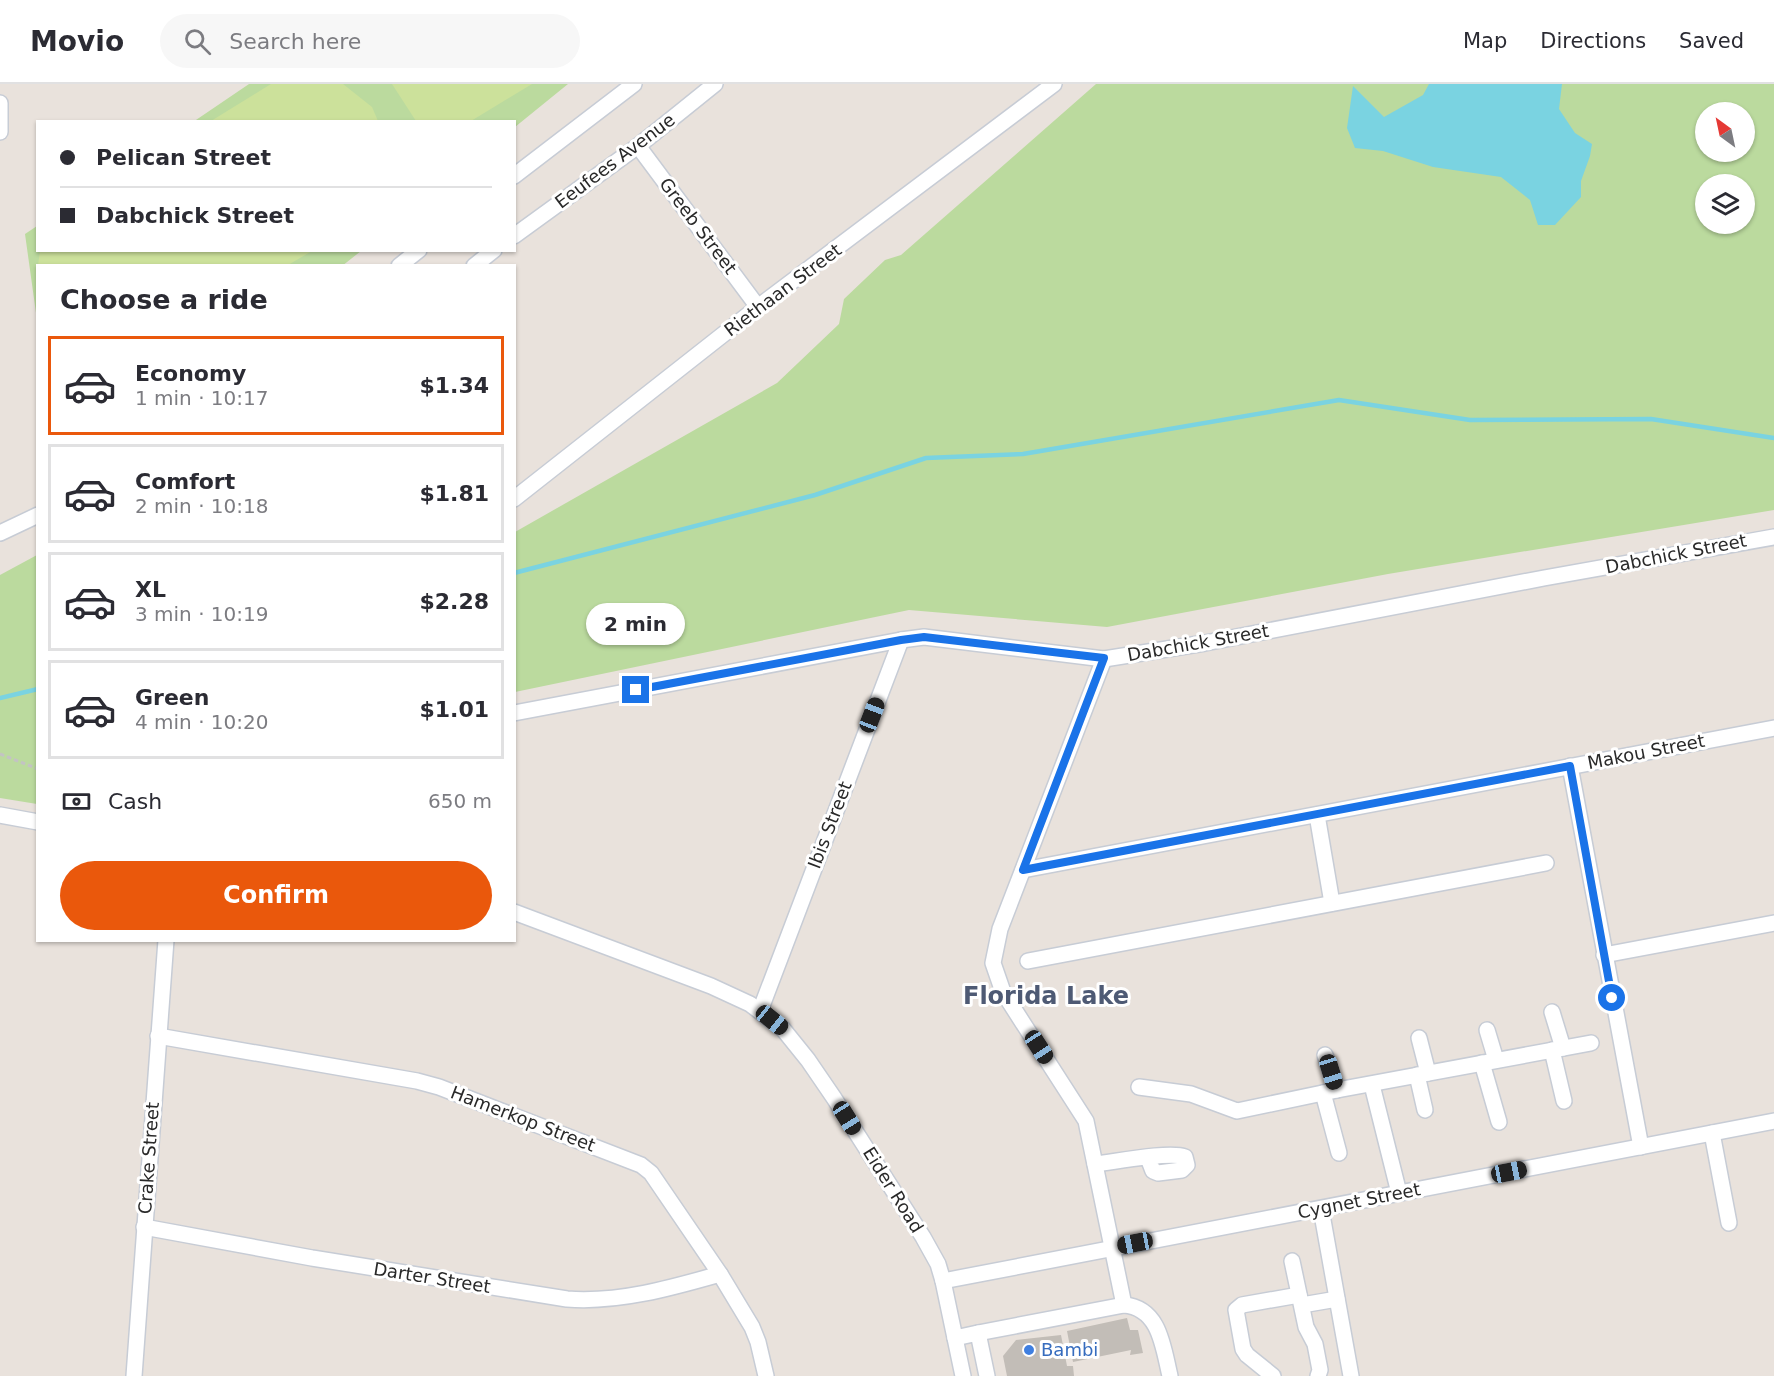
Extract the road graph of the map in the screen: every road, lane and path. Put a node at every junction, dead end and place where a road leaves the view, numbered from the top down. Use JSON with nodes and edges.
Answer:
{"nodes":[{"id":1,"x":634,"y":84,"type":"edge"},
{"id":2,"x":715,"y":84,"type":"edge"},
{"id":3,"x":1054,"y":84,"type":"edge"},
{"id":4,"x":0,"y":103,"type":"edge"},
{"id":5,"x":0,"y":132,"type":"edge"},
{"id":6,"x":638,"y":146,"type":"junction"},
{"id":7,"x":516,"y":174,"type":"edge"},
{"id":8,"x":516,"y":235,"type":"edge"},
{"id":9,"x":416,"y":252,"type":"edge"},
{"id":10,"x":492,"y":252,"type":"edge"},
{"id":11,"x":402,"y":264,"type":"edge"},
{"id":12,"x":477,"y":264,"type":"edge"},
{"id":13,"x":758,"y":307,"type":"junction"},
{"id":14,"x":516,"y":497,"type":"edge"},
{"id":15,"x":36,"y":516,"type":"edge"},
{"id":16,"x":0,"y":533,"type":"edge"},
{"id":17,"x":1774,"y":537,"type":"edge"},
{"id":18,"x":901,"y":640,"type":"junction"},
{"id":19,"x":1104,"y":658,"type":"junction"},
{"id":20,"x":516,"y":713,"type":"edge"},
{"id":21,"x":1774,"y":728,"type":"edge"},
{"id":22,"x":0,"y":754,"type":"edge"},
{"id":23,"x":1570,"y":766,"type":"junction"},
{"id":24,"x":36,"y":768,"type":"edge"},
{"id":25,"x":0,"y":815,"type":"edge"},
{"id":26,"x":1317,"y":815,"type":"junction"},
{"id":27,"x":36,"y":822,"type":"edge"},
{"id":28,"x":1546,"y":863,"type":"dead end"},
{"id":29,"x":1023,"y":870,"type":"junction"},
{"id":30,"x":1332,"y":903,"type":"junction"},
{"id":31,"x":516,"y":913,"type":"edge"},
{"id":32,"x":1774,"y":923,"type":"edge"},
{"id":33,"x":166,"y":942,"type":"edge"},
{"id":34,"x":1604,"y":955,"type":"junction"},
{"id":35,"x":1028,"y":962,"type":"dead end"},
{"id":36,"x":760,"y":1011,"type":"junction"},
{"id":37,"x":1551,"y":1012,"type":"dead end"},
{"id":38,"x":1487,"y":1030,"type":"dead end"},
{"id":39,"x":158,"y":1036,"type":"junction"},
{"id":40,"x":1419,"y":1038,"type":"dead end"},
{"id":41,"x":1591,"y":1043,"type":"dead end"},
{"id":42,"x":1557,"y":1049,"type":"junction"},
{"id":43,"x":1325,"y":1055,"type":"dead end"},
{"id":44,"x":1489,"y":1061,"type":"junction"},
{"id":45,"x":1422,"y":1074,"type":"junction"},
{"id":46,"x":1372,"y":1084,"type":"junction"},
{"id":47,"x":1139,"y":1087,"type":"dead end"},
{"id":48,"x":1330,"y":1092,"type":"junction"},
{"id":49,"x":1564,"y":1101,"type":"dead end"},
{"id":50,"x":1425,"y":1110,"type":"dead end"},
{"id":51,"x":1774,"y":1121,"type":"edge"},
{"id":52,"x":1499,"y":1122,"type":"dead end"},
{"id":53,"x":1712,"y":1133,"type":"junction"},
{"id":54,"x":1641,"y":1147,"type":"junction"},
{"id":55,"x":1339,"y":1153,"type":"dead end"},
{"id":56,"x":1148,"y":1158,"type":"dead end"},
{"id":57,"x":1095,"y":1164,"type":"junction"},
{"id":58,"x":1399,"y":1193,"type":"junction"},
{"id":59,"x":1322,"y":1209,"type":"junction"},
{"id":60,"x":1729,"y":1223,"type":"dead end"},
{"id":61,"x":144,"y":1227,"type":"junction"},
{"id":62,"x":1112,"y":1248,"type":"junction"},
{"id":63,"x":1292,"y":1261,"type":"dead end"},
{"id":64,"x":720,"y":1274,"type":"junction"},
{"id":65,"x":944,"y":1281,"type":"junction"},
{"id":66,"x":1337,"y":1299,"type":"junction"},
{"id":67,"x":1301,"y":1300,"type":"junction"},
{"id":68,"x":1124,"y":1305,"type":"junction"},
{"id":69,"x":978,"y":1333,"type":"junction"},
{"id":70,"x":955,"y":1338,"type":"junction"},
{"id":71,"x":134,"y":1376,"type":"edge"},
{"id":72,"x":766,"y":1376,"type":"edge"},
{"id":73,"x":963,"y":1376,"type":"edge"},
{"id":74,"x":987,"y":1376,"type":"edge"},
{"id":75,"x":1170,"y":1376,"type":"edge"},
{"id":76,"x":1273,"y":1376,"type":"edge"},
{"id":77,"x":1318,"y":1376,"type":"edge"},
{"id":78,"x":1351,"y":1376,"type":"edge"}],
"edges":[{"from":1,"to":7,"type":"street"},
{"from":2,"to":6,"type":"street","name":"Eeufees Avenue"},
{"from":3,"to":13,"type":"street","name":"Riethaan Street"},
{"from":4,"to":5,"type":"street"},
{"from":6,"to":8,"type":"street","name":"Eeufees Avenue"},
{"from":6,"to":13,"type":"street","name":"Greeb Street"},
{"from":9,"to":11,"type":"street"},
{"from":10,"to":12,"type":"street"},
{"from":13,"to":14,"type":"street","name":"Riethaan Street"},
{"from":15,"to":16,"type":"street"},
{"from":17,"to":19,"type":"street","name":"Dabchick Street"},
{"from":18,"to":19,"type":"street","name":"Dabchick Street"},
{"from":18,"to":20,"type":"street","name":"Dabchick Street"},
{"from":18,"to":36,"type":"street","name":"Ibis Street"},
{"from":19,"to":29,"type":"street"},
{"from":21,"to":23,"type":"street","name":"Makou Street"},
{"from":22,"to":24,"type":"path"},
{"from":23,"to":26,"type":"street","name":"Makou Street"},
{"from":23,"to":34,"type":"street"},
{"from":25,"to":27,"type":"street"},
{"from":26,"to":29,"type":"street","name":"Makou Street"},
{"from":26,"to":30,"type":"street"},
{"from":28,"to":30,"type":"street"},
{"from":29,"to":57,"type":"street"},
{"from":30,"to":35,"type":"street"},
{"from":31,"to":36,"type":"street","name":"Eider Road"},
{"from":32,"to":34,"type":"street"},
{"from":33,"to":39,"type":"street","name":"Crake Street"},
{"from":34,"to":54,"type":"street"},
{"from":36,"to":65,"type":"street","name":"Eider Road"},
{"from":37,"to":42,"type":"street"},
{"from":38,"to":44,"type":"street"},
{"from":39,"to":61,"type":"street","name":"Crake Street"},
{"from":39,"to":64,"type":"street","name":"Hamerkop Street"},
{"from":40,"to":45,"type":"street"},
{"from":41,"to":42,"type":"street"},
{"from":42,"to":44,"type":"street"},
{"from":42,"to":49,"type":"street"},
{"from":43,"to":48,"type":"street"},
{"from":44,"to":45,"type":"street"},
{"from":44,"to":52,"type":"street"},
{"from":45,"to":46,"type":"street"},
{"from":45,"to":50,"type":"street"},
{"from":46,"to":48,"type":"street"},
{"from":46,"to":58,"type":"street"},
{"from":47,"to":48,"type":"street"},
{"from":48,"to":55,"type":"street"},
{"from":51,"to":53,"type":"street","name":"Cygnet Street"},
{"from":53,"to":54,"type":"street","name":"Cygnet Street"},
{"from":53,"to":60,"type":"street"},
{"from":54,"to":58,"type":"street","name":"Cygnet Street"},
{"from":56,"to":57,"type":"street"},
{"from":57,"to":62,"type":"street"},
{"from":58,"to":59,"type":"street","name":"Cygnet Street"},
{"from":59,"to":62,"type":"street","name":"Cygnet Street"},
{"from":59,"to":66,"type":"street"},
{"from":61,"to":64,"type":"street","name":"Darter Street"},
{"from":61,"to":71,"type":"street","name":"Crake Street"},
{"from":62,"to":65,"type":"street","name":"Cygnet Street"},
{"from":62,"to":68,"type":"street"},
{"from":63,"to":67,"type":"street"},
{"from":64,"to":72,"type":"street","name":"Hamerkop Street"},
{"from":65,"to":70,"type":"street","name":"Eider Road"},
{"from":66,"to":67,"type":"street"},
{"from":66,"to":78,"type":"street"},
{"from":67,"to":76,"type":"street"},
{"from":67,"to":77,"type":"street"},
{"from":68,"to":69,"type":"street"},
{"from":68,"to":75,"type":"street"},
{"from":69,"to":70,"type":"street"},
{"from":69,"to":74,"type":"street"},
{"from":70,"to":73,"type":"street","name":"Eider Road"}]}
